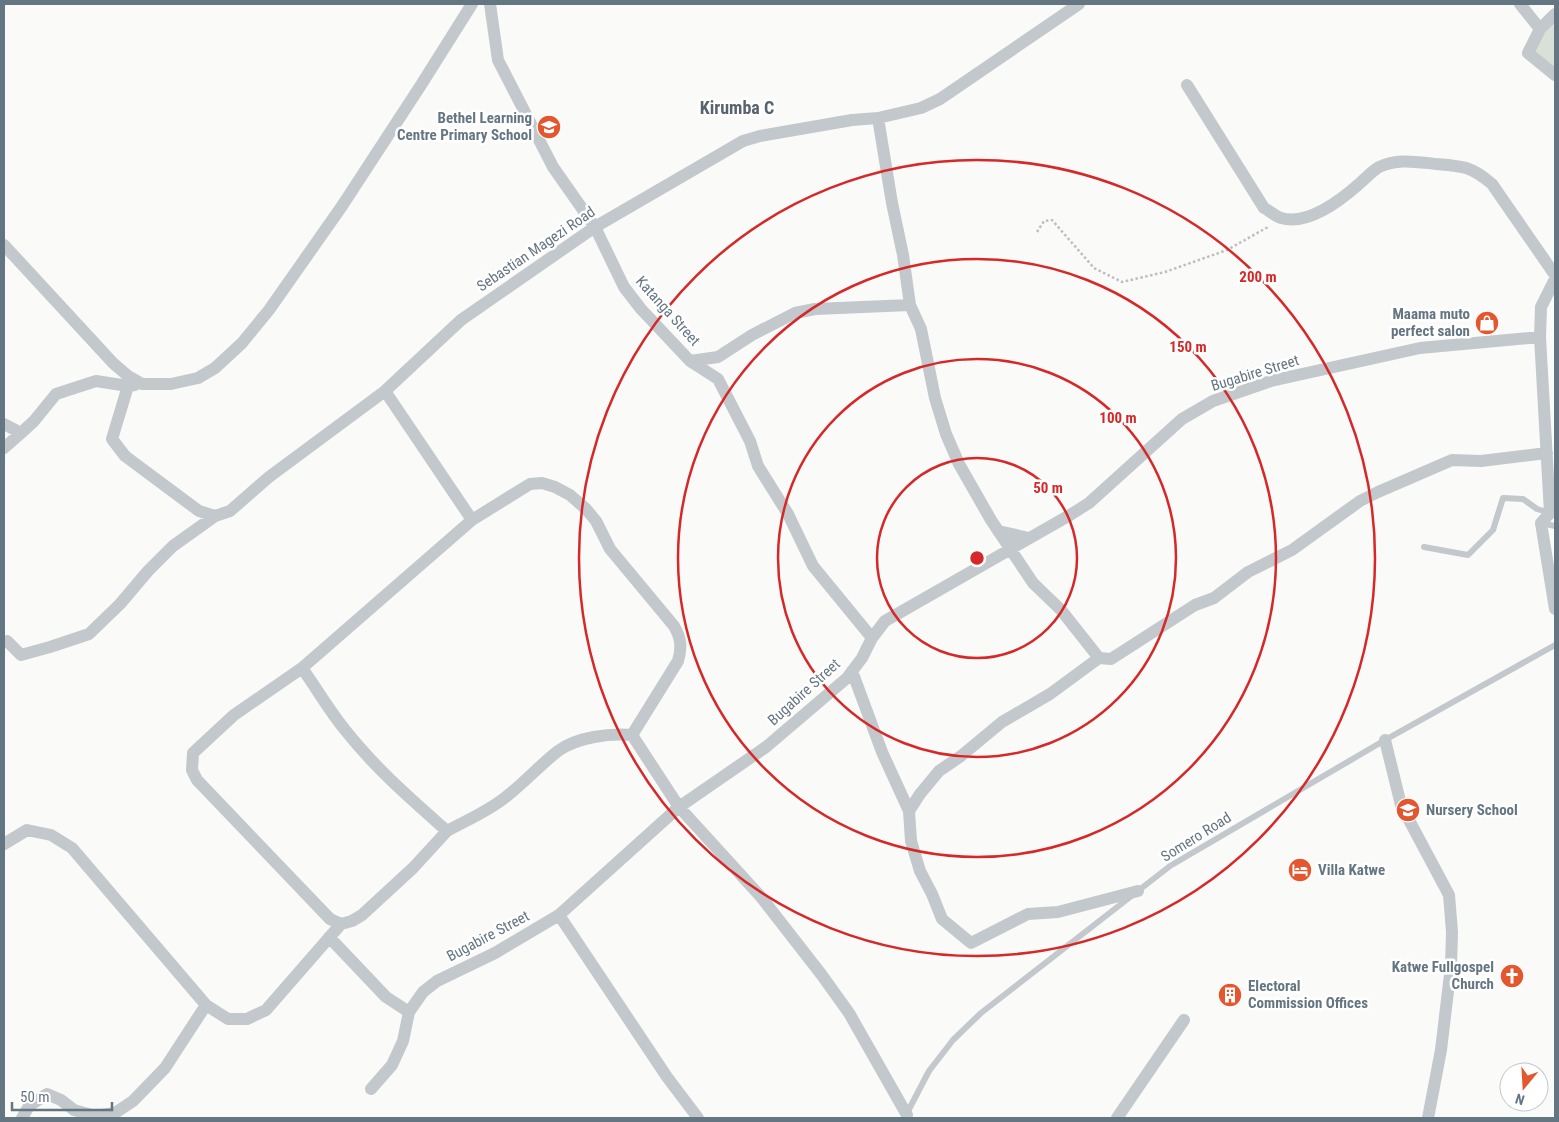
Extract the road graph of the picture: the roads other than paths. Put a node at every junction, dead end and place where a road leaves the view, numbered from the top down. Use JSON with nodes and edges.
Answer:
{"nodes":[{"id":1,"x":472,"y":4,"type":"edge"},
{"id":2,"x":490,"y":4,"type":"edge"},
{"id":3,"x":1079,"y":4,"type":"edge"},
{"id":4,"x":1520,"y":4,"type":"edge"},
{"id":5,"x":1555,"y":14,"type":"edge"},
{"id":6,"x":1540,"y":29,"type":"junction"},
{"id":7,"x":1555,"y":75,"type":"edge"},
{"id":8,"x":1187,"y":85,"type":"dead end"},
{"id":9,"x":878,"y":118,"type":"junction"},
{"id":10,"x":596,"y":227,"type":"junction"},
{"id":11,"x":4,"y":245,"type":"edge"},
{"id":12,"x":1555,"y":277,"type":"edge"},
{"id":13,"x":910,"y":305,"type":"junction"},
{"id":14,"x":1540,"y":337,"type":"junction"},
{"id":15,"x":718,"y":357,"type":"junction"},
{"id":16,"x":690,"y":360,"type":"junction"},
{"id":17,"x":718,"y":379,"type":"junction"},
{"id":18,"x":142,"y":384,"type":"junction"},
{"id":19,"x":128,"y":386,"type":"junction"},
{"id":20,"x":385,"y":391,"type":"junction"},
{"id":21,"x":4,"y":424,"type":"edge"},
{"id":22,"x":21,"y":433,"type":"junction"},
{"id":23,"x":4,"y":448,"type":"edge"},
{"id":24,"x":1547,"y":454,"type":"junction"},
{"id":25,"x":1550,"y":513,"type":"junction"},
{"id":26,"x":215,"y":516,"type":"junction"},
{"id":27,"x":472,"y":520,"type":"junction"},
{"id":28,"x":1541,"y":523,"type":"junction"},
{"id":29,"x":1555,"y":526,"type":"edge"},
{"id":30,"x":998,"y":531,"type":"junction"},
{"id":31,"x":1029,"y":538,"type":"junction"},
{"id":32,"x":1424,"y":547,"type":"dead end"},
{"id":33,"x":1010,"y":550,"type":"junction"},
{"id":34,"x":1555,"y":609,"type":"edge"},
{"id":35,"x":872,"y":638,"type":"junction"},
{"id":36,"x":7,"y":641,"type":"dead end"},
{"id":37,"x":1555,"y":645,"type":"edge"},
{"id":38,"x":1099,"y":658,"type":"junction"},
{"id":39,"x":302,"y":668,"type":"junction"},
{"id":40,"x":852,"y":671,"type":"junction"},
{"id":41,"x":632,"y":735,"type":"junction"},
{"id":42,"x":1385,"y":740,"type":"junction"},
{"id":43,"x":679,"y":807,"type":"junction"},
{"id":44,"x":909,"y":811,"type":"junction"},
{"id":45,"x":447,"y":831,"type":"junction"},
{"id":46,"x":4,"y":844,"type":"edge"},
{"id":47,"x":1138,"y":891,"type":"junction"},
{"id":48,"x":559,"y":915,"type":"junction"},
{"id":49,"x":341,"y":924,"type":"junction"},
{"id":50,"x":329,"y":937,"type":"junction"},
{"id":51,"x":206,"y":1005,"type":"junction"},
{"id":52,"x":409,"y":1012,"type":"junction"},
{"id":53,"x":1184,"y":1020,"type":"dead end"},
{"id":54,"x":371,"y":1089,"type":"dead end"},
{"id":55,"x":906,"y":1116,"type":"edge"},
{"id":56,"x":22,"y":1118,"type":"edge"},
{"id":57,"x":698,"y":1118,"type":"edge"},
{"id":58,"x":1117,"y":1118,"type":"edge"},
{"id":59,"x":1428,"y":1118,"type":"edge"}],
"edges":[{"from":1,"to":18,"type":"street"},
{"from":2,"to":10,"type":"street","name":"Katanga Street"},
{"from":3,"to":9,"type":"street","name":"Sebastian Magezi Road"},
{"from":4,"to":6,"type":"street"},
{"from":5,"to":6,"type":"street"},
{"from":6,"to":7,"type":"street"},
{"from":8,"to":12,"type":"street"},
{"from":9,"to":10,"type":"street","name":"Sebastian Magezi Road"},
{"from":9,"to":13,"type":"street"},
{"from":10,"to":16,"type":"street","name":"Katanga Street"},
{"from":10,"to":20,"type":"street","name":"Sebastian Magezi Road"},
{"from":11,"to":18,"type":"street"},
{"from":12,"to":14,"type":"street"},
{"from":13,"to":15,"type":"street"},
{"from":13,"to":30,"type":"street"},
{"from":14,"to":24,"type":"street"},
{"from":14,"to":31,"type":"street","name":"Bugabire Street"},
{"from":15,"to":16,"type":"street"},
{"from":15,"to":17,"type":"street"},
{"from":16,"to":17,"type":"street","name":"Katanga Street"},
{"from":17,"to":35,"type":"street","name":"Katanga Street"},
{"from":18,"to":19,"type":"street"},
{"from":19,"to":22,"type":"street"},
{"from":19,"to":26,"type":"street"},
{"from":20,"to":26,"type":"street","name":"Sebastian Magezi Road"},
{"from":20,"to":27,"type":"street"},
{"from":21,"to":22,"type":"street"},
{"from":22,"to":23,"type":"street"},
{"from":24,"to":25,"type":"street"},
{"from":24,"to":38,"type":"street"},
{"from":25,"to":28,"type":"street"},
{"from":25,"to":32,"type":"lane"},
{"from":26,"to":36,"type":"street","name":"Sebastian Magezi Road"},
{"from":27,"to":39,"type":"street"},
{"from":27,"to":41,"type":"street"},
{"from":28,"to":29,"type":"lane"},
{"from":28,"to":34,"type":"street"},
{"from":30,"to":31,"type":"street"},
{"from":30,"to":33,"type":"street"},
{"from":31,"to":33,"type":"street","name":"Bugabire Street"},
{"from":33,"to":35,"type":"street","name":"Bugabire Street"},
{"from":33,"to":38,"type":"street"},
{"from":35,"to":40,"type":"street","name":"Bugabire Street"},
{"from":37,"to":42,"type":"lane","name":"Somero Road"},
{"from":38,"to":44,"type":"street"},
{"from":39,"to":45,"type":"street"},
{"from":39,"to":49,"type":"street"},
{"from":40,"to":43,"type":"street","name":"Bugabire Street"},
{"from":40,"to":44,"type":"street"},
{"from":41,"to":43,"type":"street"},
{"from":41,"to":45,"type":"street"},
{"from":42,"to":47,"type":"lane","name":"Somero Road"},
{"from":42,"to":59,"type":"street"},
{"from":43,"to":48,"type":"street","name":"Bugabire Street"},
{"from":43,"to":55,"type":"street"},
{"from":44,"to":47,"type":"street"},
{"from":45,"to":49,"type":"street"},
{"from":46,"to":51,"type":"street"},
{"from":47,"to":55,"type":"lane","name":"Somero Road"},
{"from":48,"to":52,"type":"street","name":"Bugabire Street"},
{"from":48,"to":57,"type":"street"},
{"from":49,"to":50,"type":"street"},
{"from":50,"to":51,"type":"street"},
{"from":50,"to":52,"type":"street"},
{"from":51,"to":56,"type":"street"},
{"from":52,"to":54,"type":"street","name":"Bugabire Street"},
{"from":53,"to":58,"type":"street"}]}
